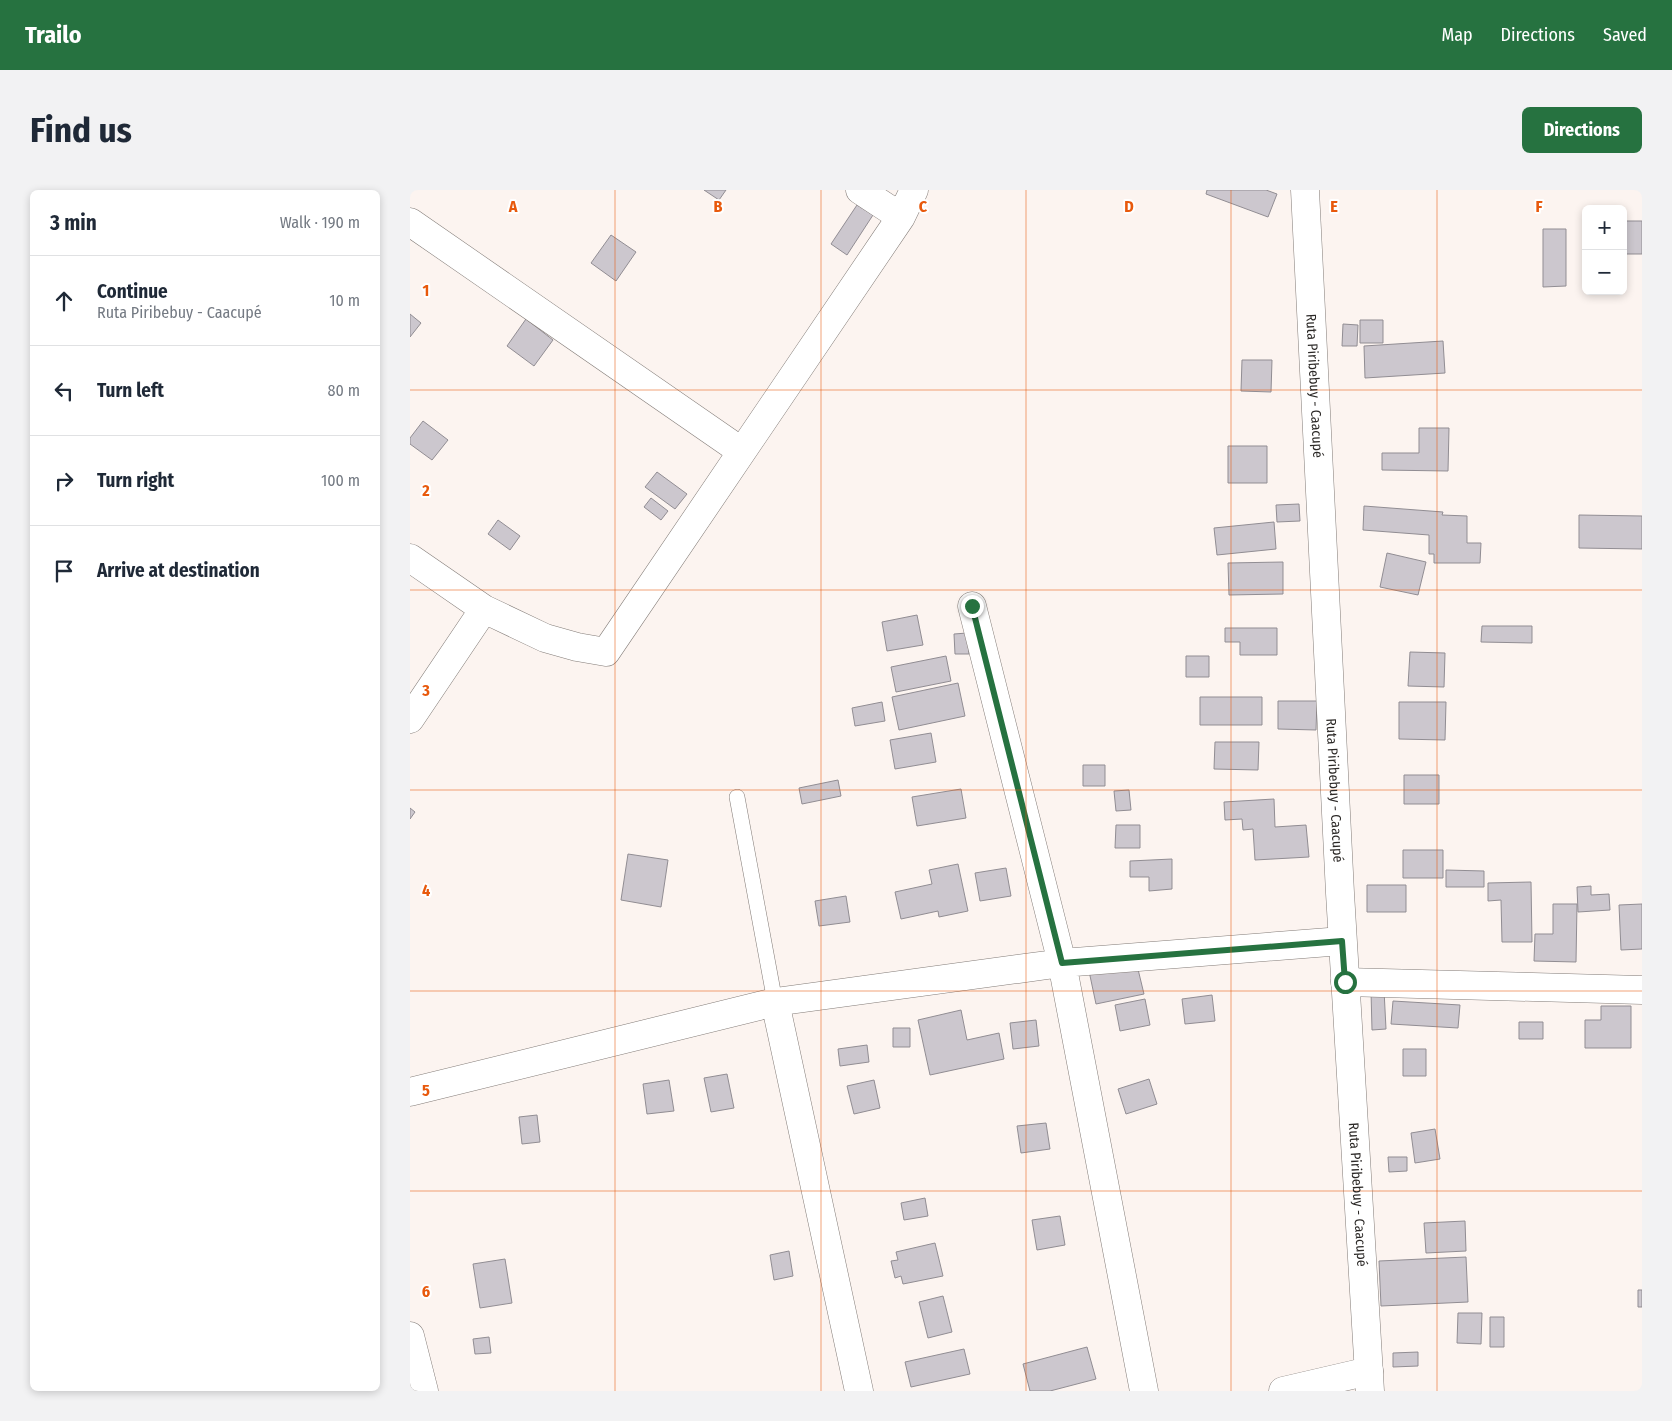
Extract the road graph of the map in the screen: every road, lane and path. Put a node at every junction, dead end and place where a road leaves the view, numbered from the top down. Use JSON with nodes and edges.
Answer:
{"nodes":[{"id":1,"x":860,"y":190,"type":"edge"},
{"id":2,"x":914,"y":190,"type":"edge"},
{"id":3,"x":1306,"y":190,"type":"edge"},
{"id":4,"x":901,"y":217,"type":"junction"},
{"id":5,"x":410,"y":222,"type":"edge"},
{"id":6,"x":741,"y":451,"type":"junction"},
{"id":7,"x":410,"y":558,"type":"edge"},
{"id":8,"x":972,"y":606,"type":"dead end"},
{"id":9,"x":484,"y":609,"type":"junction"},
{"id":10,"x":410,"y":719,"type":"edge"},
{"id":11,"x":737,"y":797,"type":"dead end"},
{"id":12,"x":1342,"y":941,"type":"junction"},
{"id":13,"x":1062,"y":963,"type":"junction"},
{"id":14,"x":1345,"y":982,"type":"junction"},
{"id":15,"x":1642,"y":990,"type":"edge"},
{"id":16,"x":775,"y":1002,"type":"junction"},
{"id":17,"x":410,"y":1092,"type":"edge"},
{"id":18,"x":410,"y":1336,"type":"edge"},
{"id":19,"x":1370,"y":1381,"type":"edge"},
{"id":20,"x":424,"y":1391,"type":"edge"},
{"id":21,"x":859,"y":1391,"type":"edge"},
{"id":22,"x":1144,"y":1391,"type":"edge"},
{"id":23,"x":1283,"y":1391,"type":"edge"}],
"edges":[{"from":1,"to":4,"type":"street"},
{"from":2,"to":4,"type":"street"},
{"from":3,"to":12,"type":"street","name":"Ruta Piribebuy - Caacupé"},
{"from":4,"to":6,"type":"street"},
{"from":5,"to":6,"type":"street"},
{"from":6,"to":9,"type":"street"},
{"from":7,"to":9,"type":"street"},
{"from":8,"to":13,"type":"street"},
{"from":9,"to":10,"type":"street"},
{"from":11,"to":16,"type":"lane"},
{"from":12,"to":13,"type":"street"},
{"from":12,"to":14,"type":"street","name":"Ruta Piribebuy - Caacupé"},
{"from":13,"to":16,"type":"street"},
{"from":13,"to":22,"type":"street"},
{"from":14,"to":15,"type":"street"},
{"from":14,"to":19,"type":"street","name":"Ruta Piribebuy - Caacupé"},
{"from":16,"to":17,"type":"street"},
{"from":16,"to":21,"type":"street"},
{"from":18,"to":20,"type":"street"},
{"from":19,"to":23,"type":"street"}]}
